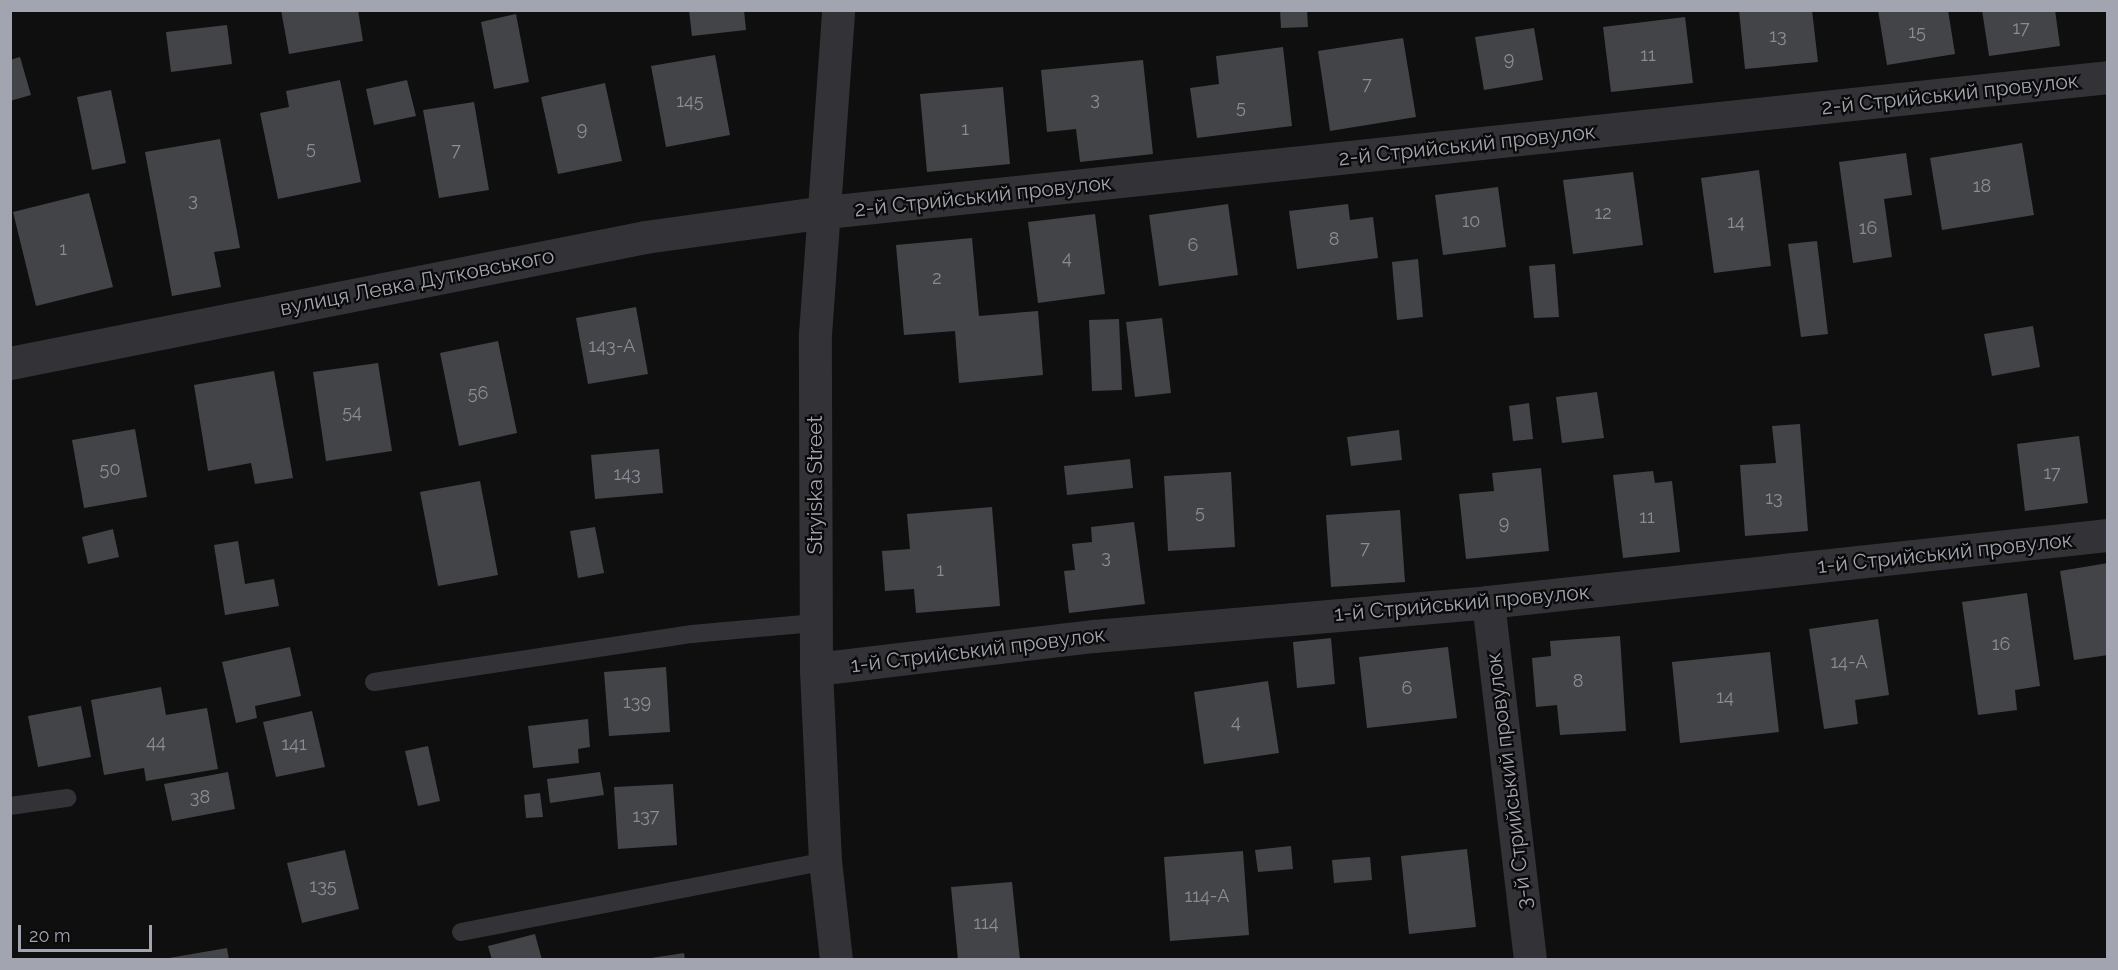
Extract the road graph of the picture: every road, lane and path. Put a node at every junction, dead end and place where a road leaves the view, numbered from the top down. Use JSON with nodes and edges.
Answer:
{"nodes":[{"id":1,"x":838,"y":10,"type":"edge"},
{"id":2,"x":2108,"y":77,"type":"edge"},
{"id":3,"x":826,"y":212,"type":"junction"},
{"id":4,"x":10,"y":363,"type":"edge"},
{"id":5,"x":2108,"y":535,"type":"edge"},
{"id":6,"x":1488,"y":602,"type":"junction"},
{"id":7,"x":815,"y":623,"type":"junction"},
{"id":8,"x":816,"y":669,"type":"junction"},
{"id":9,"x":374,"y":682,"type":"dead end"},
{"id":10,"x":67,"y":798,"type":"dead end"},
{"id":11,"x":10,"y":806,"type":"edge"},
{"id":12,"x":825,"y":861,"type":"junction"},
{"id":13,"x":461,"y":932,"type":"dead end"},
{"id":14,"x":836,"y":960,"type":"edge"},
{"id":15,"x":1530,"y":960,"type":"edge"}],
"edges":[{"from":1,"to":3,"type":"street","name":"Stryiska Street"},
{"from":2,"to":3,"type":"street","name":"2-й Стрийський провулок"},
{"from":3,"to":4,"type":"street","name":"вулиця Левка Дутковського"},
{"from":3,"to":7,"type":"street","name":"Stryiska Street"},
{"from":5,"to":6,"type":"street","name":"1-й Стрийський провулок"},
{"from":6,"to":8,"type":"street","name":"1-й Стрийський провулок"},
{"from":6,"to":15,"type":"street","name":"3-й Стрийський провулок"},
{"from":7,"to":8,"type":"street","name":"Stryiska Street"},
{"from":7,"to":9,"type":"lane"},
{"from":8,"to":12,"type":"street","name":"Stryiska Street"},
{"from":10,"to":11,"type":"lane"},
{"from":12,"to":13,"type":"lane"},
{"from":12,"to":14,"type":"street","name":"Stryiska Street"}]}
